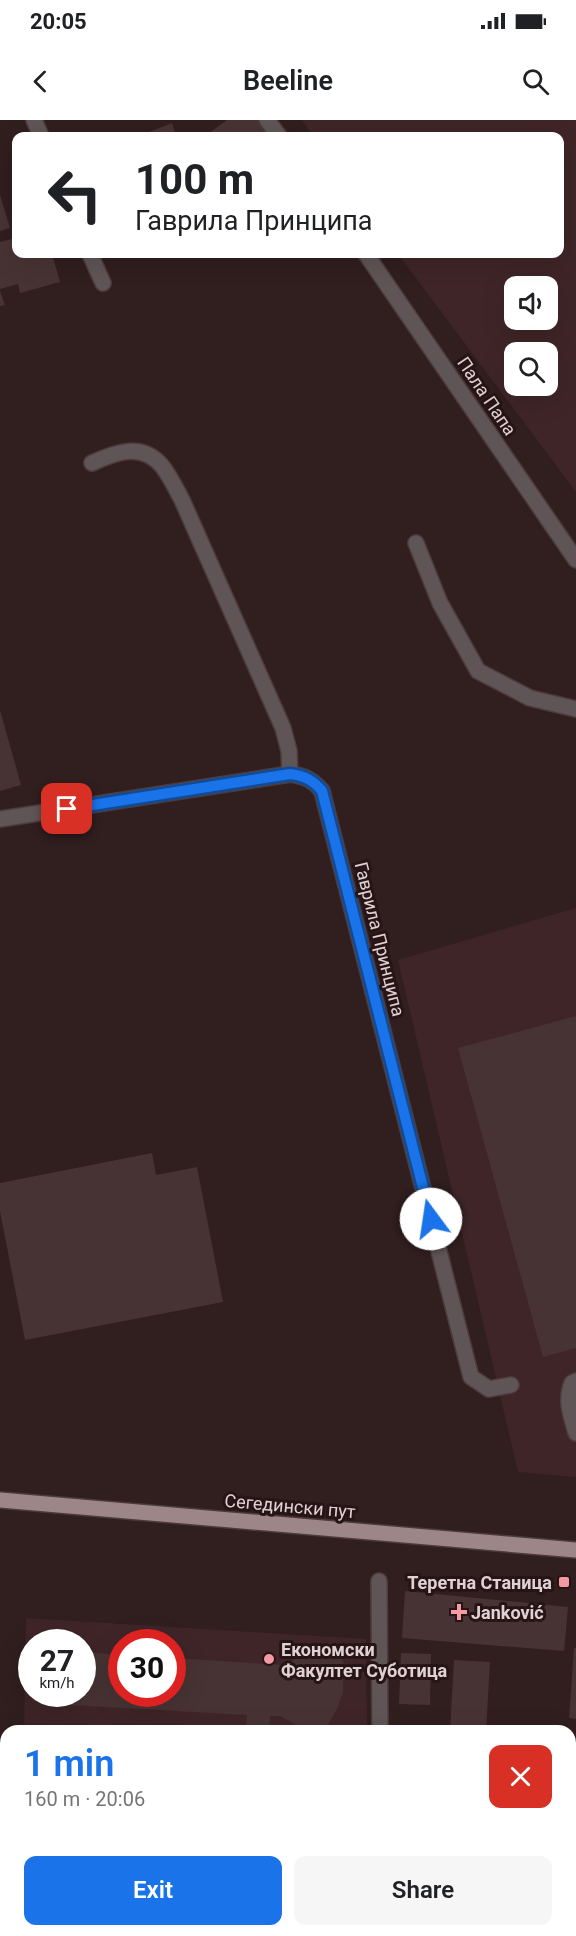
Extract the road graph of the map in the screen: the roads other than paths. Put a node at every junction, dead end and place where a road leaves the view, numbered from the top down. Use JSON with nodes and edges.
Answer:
{"nodes":[{"id":1,"x":92,"y":258,"type":"edge"},
{"id":2,"x":369,"y":258,"type":"edge"},
{"id":3,"x":103,"y":283,"type":"dead end"},
{"id":4,"x":92,"y":463,"type":"dead end"},
{"id":5,"x":417,"y":543,"type":"dead end"},
{"id":6,"x":576,"y":560,"type":"edge"},
{"id":7,"x":576,"y":709,"type":"edge"},
{"id":8,"x":290,"y":774,"type":"junction"},
{"id":9,"x":0,"y":819,"type":"edge"},
{"id":10,"x":576,"y":1381,"type":"edge"},
{"id":11,"x":511,"y":1385,"type":"dead end"},
{"id":12,"x":576,"y":1433,"type":"edge"},
{"id":13,"x":0,"y":1500,"type":"edge"},
{"id":14,"x":576,"y":1550,"type":"edge"},
{"id":15,"x":378,"y":1581,"type":"dead end"},
{"id":16,"x":380,"y":1725,"type":"edge"}],
"edges":[{"from":1,"to":3,"type":"street"},
{"from":2,"to":6,"type":"street","name":"Пала Папа"},
{"from":4,"to":8,"type":"street"},
{"from":5,"to":7,"type":"street"},
{"from":8,"to":9,"type":"street"},
{"from":8,"to":11,"type":"street","name":"Гаврила Принципа"},
{"from":10,"to":12,"type":"street"},
{"from":13,"to":14,"type":"main road","name":"Сегедински пут"},
{"from":15,"to":16,"type":"street"}]}
